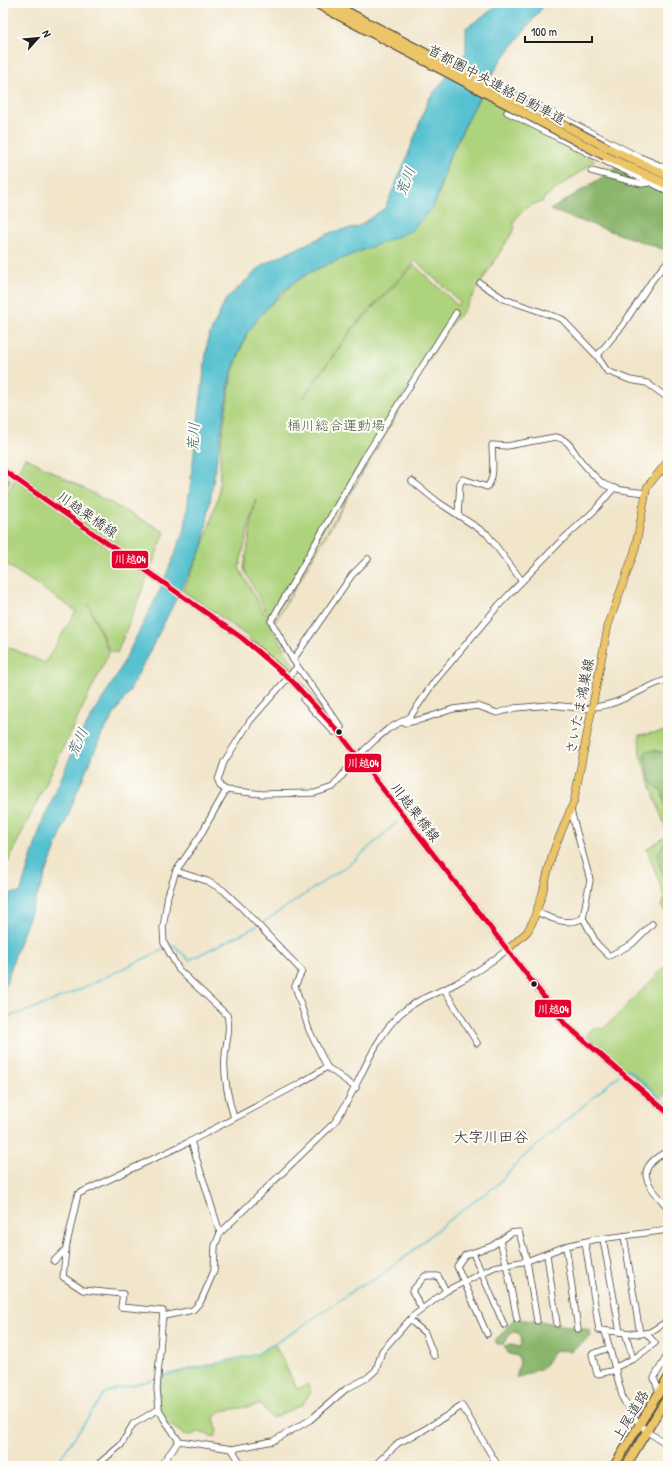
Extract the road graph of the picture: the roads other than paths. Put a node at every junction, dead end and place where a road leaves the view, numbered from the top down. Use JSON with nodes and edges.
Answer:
{"nodes":[{"id":1,"x":315,"y":3,"type":"edge"},
{"id":2,"x":331,"y":3,"type":"edge"},
{"id":3,"x":576,"y":124,"type":"junction"},
{"id":4,"x":568,"y":143,"type":"junction"},
{"id":5,"x":668,"y":169,"type":"edge"},
{"id":6,"x":591,"y":171,"type":"dead end"},
{"id":7,"x":668,"y":176,"type":"edge"},
{"id":8,"x":648,"y":183,"type":"junction"},
{"id":9,"x":668,"y":185,"type":"edge"},
{"id":10,"x":668,"y":191,"type":"edge"},
{"id":11,"x":668,"y":261,"type":"edge"},
{"id":12,"x":480,"y":283,"type":"dead end"},
{"id":13,"x":456,"y":313,"type":"dead end"},
{"id":14,"x":597,"y":356,"type":"junction"},
{"id":15,"x":668,"y":398,"type":"edge"},
{"id":16,"x":668,"y":461,"type":"edge"},
{"id":17,"x":662,"y":468,"type":"junction"},
{"id":18,"x":3,"y":470,"type":"edge"},
{"id":19,"x":668,"y":477,"type":"edge"},
{"id":20,"x":412,"y":481,"type":"dead end"},
{"id":21,"x":614,"y":488,"type":"junction"},
{"id":22,"x":646,"y":493,"type":"junction"},
{"id":23,"x":458,"y":515,"type":"junction"},
{"id":24,"x":368,"y":558,"type":"dead end"},
{"id":25,"x":522,"y":581,"type":"junction"},
{"id":26,"x":292,"y":660,"type":"junction"},
{"id":27,"x":297,"y":667,"type":"junction"},
{"id":28,"x":291,"y":674,"type":"dead end"},
{"id":29,"x":286,"y":680,"type":"dead end"},
{"id":30,"x":668,"y":686,"type":"edge"},
{"id":31,"x":304,"y":700,"type":"dead end"},
{"id":32,"x":592,"y":708,"type":"junction"},
{"id":33,"x":401,"y":722,"type":"junction"},
{"id":34,"x":337,"y":730,"type":"junction"},
{"id":35,"x":357,"y":757,"type":"junction"},
{"id":36,"x":226,"y":790,"type":"junction"},
{"id":37,"x":571,"y":811,"type":"junction"},
{"id":38,"x":176,"y":871,"type":"junction"},
{"id":39,"x":536,"y":912,"type":"junction"},
{"id":40,"x":583,"y":918,"type":"junction"},
{"id":41,"x":652,"y":924,"type":"dead end"},
{"id":42,"x":507,"y":950,"type":"junction"},
{"id":43,"x":444,"y":989,"type":"junction"},
{"id":44,"x":477,"y":1043,"type":"dead end"},
{"id":45,"x":327,"y":1067,"type":"junction"},
{"id":46,"x":356,"y":1088,"type":"junction"},
{"id":47,"x":668,"y":1113,"type":"edge"},
{"id":48,"x":234,"y":1118,"type":"junction"},
{"id":49,"x":191,"y":1141,"type":"junction"},
{"id":50,"x":668,"y":1151,"type":"edge"},
{"id":51,"x":668,"y":1208,"type":"edge"},
{"id":52,"x":668,"y":1230,"type":"edge"},
{"id":53,"x":220,"y":1233,"type":"junction"},
{"id":54,"x":624,"y":1236,"type":"junction"},
{"id":55,"x":604,"y":1239,"type":"junction"},
{"id":56,"x":500,"y":1241,"type":"junction"},
{"id":57,"x":585,"y":1242,"type":"junction"},
{"id":58,"x":566,"y":1246,"type":"junction"},
{"id":59,"x":66,"y":1248,"type":"junction"},
{"id":60,"x":473,"y":1253,"type":"junction"},
{"id":61,"x":547,"y":1255,"type":"junction"},
{"id":62,"x":527,"y":1260,"type":"junction"},
{"id":63,"x":54,"y":1261,"type":"dead end"},
{"id":64,"x":506,"y":1263,"type":"junction"},
{"id":65,"x":482,"y":1273,"type":"junction"},
{"id":66,"x":464,"y":1282,"type":"junction"},
{"id":67,"x":446,"y":1291,"type":"junction"},
{"id":68,"x":422,"y":1309,"type":"junction"},
{"id":69,"x":164,"y":1316,"type":"junction"},
{"id":70,"x":517,"y":1319,"type":"dead end"},
{"id":71,"x":410,"y":1320,"type":"junction"},
{"id":72,"x":537,"y":1321,"type":"dead end"},
{"id":73,"x":668,"y":1321,"type":"edge"},
{"id":74,"x":504,"y":1324,"type":"dead end"},
{"id":75,"x":557,"y":1324,"type":"dead end"},
{"id":76,"x":578,"y":1329,"type":"dead end"},
{"id":77,"x":605,"y":1331,"type":"junction"},
{"id":78,"x":622,"y":1332,"type":"junction"},
{"id":79,"x":646,"y":1333,"type":"junction"},
{"id":80,"x":487,"y":1334,"type":"dead end"},
{"id":81,"x":640,"y":1334,"type":"junction"},
{"id":82,"x":609,"y":1348,"type":"junction"},
{"id":83,"x":668,"y":1354,"type":"edge"},
{"id":84,"x":434,"y":1356,"type":"dead end"},
{"id":85,"x":633,"y":1359,"type":"junction"},
{"id":86,"x":616,"y":1368,"type":"junction"},
{"id":87,"x":668,"y":1378,"type":"edge"},
{"id":88,"x":659,"y":1392,"type":"junction"},
{"id":89,"x":668,"y":1396,"type":"edge"},
{"id":90,"x":159,"y":1409,"type":"junction"},
{"id":91,"x":640,"y":1424,"type":"junction"},
{"id":92,"x":647,"y":1432,"type":"junction"},
{"id":93,"x":180,"y":1441,"type":"junction"},
{"id":94,"x":668,"y":1444,"type":"edge"},
{"id":95,"x":232,"y":1449,"type":"junction"},
{"id":96,"x":96,"y":1466,"type":"edge"},
{"id":97,"x":160,"y":1466,"type":"edge"},
{"id":98,"x":242,"y":1466,"type":"edge"},
{"id":99,"x":374,"y":1466,"type":"edge"},
{"id":100,"x":498,"y":1466,"type":"edge"},
{"id":101,"x":614,"y":1466,"type":"edge"},
{"id":102,"x":626,"y":1466,"type":"edge"}],
"edges":[{"from":1,"to":9,"type":"highway","name":"首都圏中央連絡自動車道","bridge":true},
{"from":2,"to":7,"type":"highway","name":"首都圏中央連絡自動車道","bridge":true},
{"from":3,"to":4,"type":"street"},
{"from":3,"to":4,"type":"street"},
{"from":3,"to":5,"type":"street"},
{"from":4,"to":8,"type":"street"},
{"from":6,"to":8,"type":"street"},
{"from":8,"to":10,"type":"street"},
{"from":11,"to":14,"type":"street"},
{"from":12,"to":14,"type":"street"},
{"from":13,"to":26,"type":"street"},
{"from":14,"to":15,"type":"street"},
{"from":16,"to":17,"type":"main road","name":"さいたま鴻巣線"},
{"from":17,"to":19,"type":"street"},
{"from":17,"to":22,"type":"main road","name":"さいたま鴻巣線"},
{"from":18,"to":34,"type":"main road","name":"川越栗橋線"},
{"from":20,"to":23,"type":"street"},
{"from":21,"to":22,"type":"street"},
{"from":21,"to":23,"type":"street"},
{"from":21,"to":25,"type":"street"},
{"from":22,"to":32,"type":"main road","name":"さいたま鴻巣線"},
{"from":23,"to":25,"type":"street"},
{"from":24,"to":26,"type":"street"},
{"from":25,"to":33,"type":"street"},
{"from":26,"to":27,"type":"street"},
{"from":27,"to":28,"type":"street"},
{"from":27,"to":34,"type":"street"},
{"from":29,"to":36,"type":"street"},
{"from":30,"to":32,"type":"street"},
{"from":31,"to":34,"type":"street"},
{"from":32,"to":33,"type":"street"},
{"from":32,"to":37,"type":"main road","name":"さいたま鴻巣線"},
{"from":33,"to":35,"type":"street"},
{"from":34,"to":35,"type":"main road","name":"川越栗橋線"},
{"from":35,"to":36,"type":"street"},
{"from":35,"to":42,"type":"main road","name":"川越栗橋線"},
{"from":36,"to":38,"type":"street"},
{"from":37,"to":39,"type":"main road","name":"さいたま鴻巣線"},
{"from":37,"to":40,"type":"street"},
{"from":38,"to":45,"type":"street"},
{"from":38,"to":48,"type":"street"},
{"from":39,"to":40,"type":"street"},
{"from":39,"to":42,"type":"main road","name":"さいたま鴻巣線"},
{"from":40,"to":41,"type":"street"},
{"from":42,"to":43,"type":"street"},
{"from":42,"to":47,"type":"main road","name":"川越栗橋線"},
{"from":43,"to":44,"type":"street"},
{"from":43,"to":46,"type":"street"},
{"from":45,"to":46,"type":"street"},
{"from":45,"to":48,"type":"street"},
{"from":46,"to":53,"type":"street"},
{"from":48,"to":49,"type":"street"},
{"from":49,"to":53,"type":"street"},
{"from":49,"to":59,"type":"street"},
{"from":50,"to":51,"type":"street"},
{"from":52,"to":54,"type":"street"},
{"from":53,"to":69,"type":"street"},
{"from":54,"to":55,"type":"street"},
{"from":54,"to":81,"type":"street"},
{"from":55,"to":57,"type":"street"},
{"from":55,"to":78,"type":"street"},
{"from":56,"to":60,"type":"street"},
{"from":56,"to":62,"type":"street"},
{"from":56,"to":64,"type":"street"},
{"from":57,"to":58,"type":"street"},
{"from":57,"to":77,"type":"street"},
{"from":58,"to":61,"type":"street"},
{"from":58,"to":76,"type":"street"},
{"from":59,"to":63,"type":"street"},
{"from":59,"to":69,"type":"street"},
{"from":60,"to":65,"type":"street"},
{"from":60,"to":66,"type":"street"},
{"from":61,"to":62,"type":"street"},
{"from":61,"to":75,"type":"street"},
{"from":62,"to":64,"type":"street"},
{"from":62,"to":72,"type":"street"},
{"from":64,"to":65,"type":"street"},
{"from":64,"to":70,"type":"street"},
{"from":65,"to":66,"type":"street"},
{"from":65,"to":74,"type":"street"},
{"from":66,"to":67,"type":"street"},
{"from":66,"to":80,"type":"street"},
{"from":67,"to":68,"type":"street"},
{"from":67,"to":68,"type":"street"},
{"from":68,"to":71,"type":"street"},
{"from":69,"to":90,"type":"street"},
{"from":71,"to":84,"type":"street"},
{"from":71,"to":95,"type":"street"},
{"from":73,"to":79,"type":"street"},
{"from":77,"to":78,"type":"street"},
{"from":77,"to":82,"type":"street"},
{"from":78,"to":81,"type":"street"},
{"from":78,"to":85,"type":"street"},
{"from":79,"to":81,"type":"street"},
{"from":79,"to":85,"type":"street"},
{"from":82,"to":86,"type":"street"},
{"from":82,"to":86,"type":"street"},
{"from":83,"to":88,"type":"street"},
{"from":85,"to":86,"type":"street"},
{"from":86,"to":91,"type":"street"},
{"from":87,"to":88,"type":"highway","name":"上尾道路"},
{"from":88,"to":91,"type":"highway","name":"上尾道路"},
{"from":89,"to":92,"type":"highway","name":"上尾道路"},
{"from":90,"to":93,"type":"street"},
{"from":90,"to":96,"type":"street"},
{"from":91,"to":92,"type":"street"},
{"from":91,"to":101,"type":"highway","name":"上尾道路"},
{"from":92,"to":94,"type":"street"},
{"from":92,"to":102,"type":"highway","name":"上尾道路"},
{"from":93,"to":95,"type":"street"},
{"from":93,"to":97,"type":"street"},
{"from":95,"to":98,"type":"street"},
{"from":99,"to":100,"type":"street"}]}
